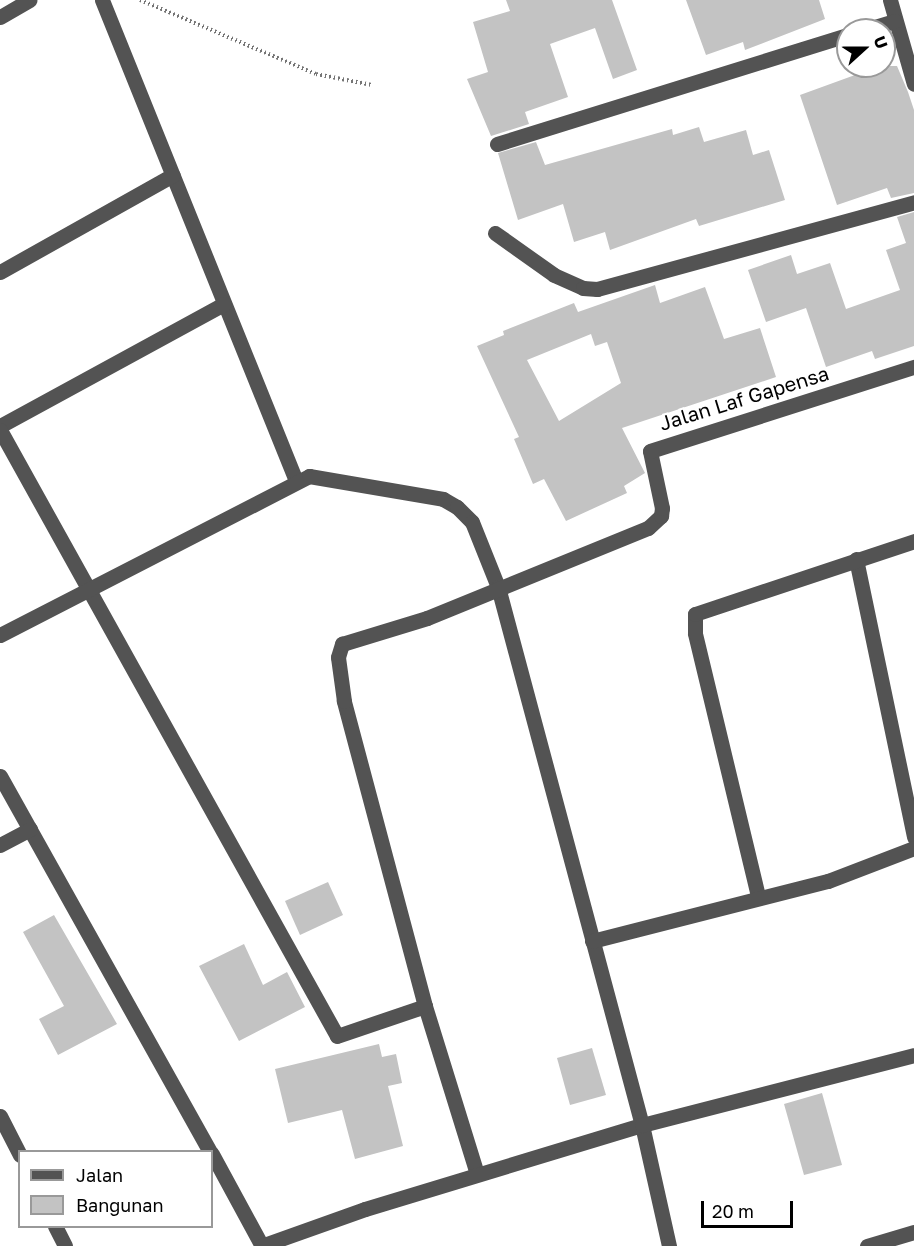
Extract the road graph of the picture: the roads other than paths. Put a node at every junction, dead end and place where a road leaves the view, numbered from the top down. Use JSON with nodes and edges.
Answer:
{"nodes":[{"id":1,"x":30,"y":0,"type":"edge"},
{"id":2,"x":102,"y":0,"type":"edge"},
{"id":3,"x":890,"y":0,"type":"edge"},
{"id":4,"x":0,"y":17,"type":"edge"},
{"id":5,"x":894,"y":18,"type":"edge"},
{"id":6,"x":896,"y":24,"type":"edge"},
{"id":7,"x":836,"y":39,"type":"edge"},
{"id":8,"x":914,"y":84,"type":"edge"},
{"id":9,"x":497,"y":144,"type":"dead end"},
{"id":10,"x":173,"y":175,"type":"junction"},
{"id":11,"x":914,"y":202,"type":"edge"},
{"id":12,"x":495,"y":233,"type":"dead end"},
{"id":13,"x":0,"y":272,"type":"edge"},
{"id":14,"x":224,"y":304,"type":"junction"},
{"id":15,"x":914,"y":367,"type":"edge"},
{"id":16,"x":0,"y":428,"type":"edge"},
{"id":17,"x":296,"y":481,"type":"junction"},
{"id":18,"x":914,"y":541,"type":"edge"},
{"id":19,"x":856,"y":559,"type":"junction"},
{"id":20,"x":89,"y":587,"type":"junction"},
{"id":21,"x":498,"y":587,"type":"junction"},
{"id":22,"x":0,"y":635,"type":"edge"},
{"id":23,"x":0,"y":776,"type":"edge"},
{"id":24,"x":30,"y":829,"type":"junction"},
{"id":25,"x":914,"y":837,"type":"edge"},
{"id":26,"x":0,"y":845,"type":"edge"},
{"id":27,"x":914,"y":848,"type":"edge"},
{"id":28,"x":758,"y":896,"type":"junction"},
{"id":29,"x":592,"y":941,"type":"junction"},
{"id":30,"x":425,"y":1006,"type":"junction"},
{"id":31,"x":914,"y":1055,"type":"edge"},
{"id":32,"x":0,"y":1116,"type":"edge"},
{"id":33,"x":642,"y":1125,"type":"junction"},
{"id":34,"x":209,"y":1150,"type":"edge"},
{"id":35,"x":18,"y":1151,"type":"edge"},
{"id":36,"x":213,"y":1157,"type":"edge"},
{"id":37,"x":477,"y":1174,"type":"junction"},
{"id":38,"x":56,"y":1228,"type":"edge"},
{"id":39,"x":914,"y":1232,"type":"edge"},
{"id":40,"x":65,"y":1246,"type":"edge"},
{"id":41,"x":262,"y":1246,"type":"edge"},
{"id":42,"x":669,"y":1246,"type":"edge"},
{"id":43,"x":868,"y":1246,"type":"edge"}],
"edges":[{"from":1,"to":4,"type":"street"},
{"from":2,"to":10,"type":"street"},
{"from":3,"to":5,"type":"street"},
{"from":6,"to":8,"type":"street"},
{"from":7,"to":9,"type":"street"},
{"from":10,"to":13,"type":"street"},
{"from":10,"to":14,"type":"street"},
{"from":11,"to":12,"type":"street"},
{"from":14,"to":16,"type":"street"},
{"from":14,"to":17,"type":"street"},
{"from":15,"to":21,"type":"street","name":"Jalan Laf Gapensa"},
{"from":16,"to":20,"type":"street"},
{"from":17,"to":20,"type":"street"},
{"from":17,"to":21,"type":"street"},
{"from":18,"to":19,"type":"street"},
{"from":19,"to":25,"type":"street"},
{"from":19,"to":28,"type":"street"},
{"from":20,"to":22,"type":"street"},
{"from":20,"to":30,"type":"street"},
{"from":21,"to":29,"type":"street"},
{"from":21,"to":30,"type":"street"},
{"from":23,"to":24,"type":"street"},
{"from":24,"to":26,"type":"street"},
{"from":24,"to":34,"type":"street"},
{"from":27,"to":28,"type":"street"},
{"from":28,"to":29,"type":"street"},
{"from":29,"to":33,"type":"street"},
{"from":30,"to":37,"type":"street"},
{"from":31,"to":33,"type":"street"},
{"from":32,"to":35,"type":"street"},
{"from":33,"to":37,"type":"street"},
{"from":33,"to":42,"type":"street"},
{"from":36,"to":41,"type":"street"},
{"from":37,"to":41,"type":"street"},
{"from":38,"to":40,"type":"street"},
{"from":39,"to":43,"type":"street"}]}
